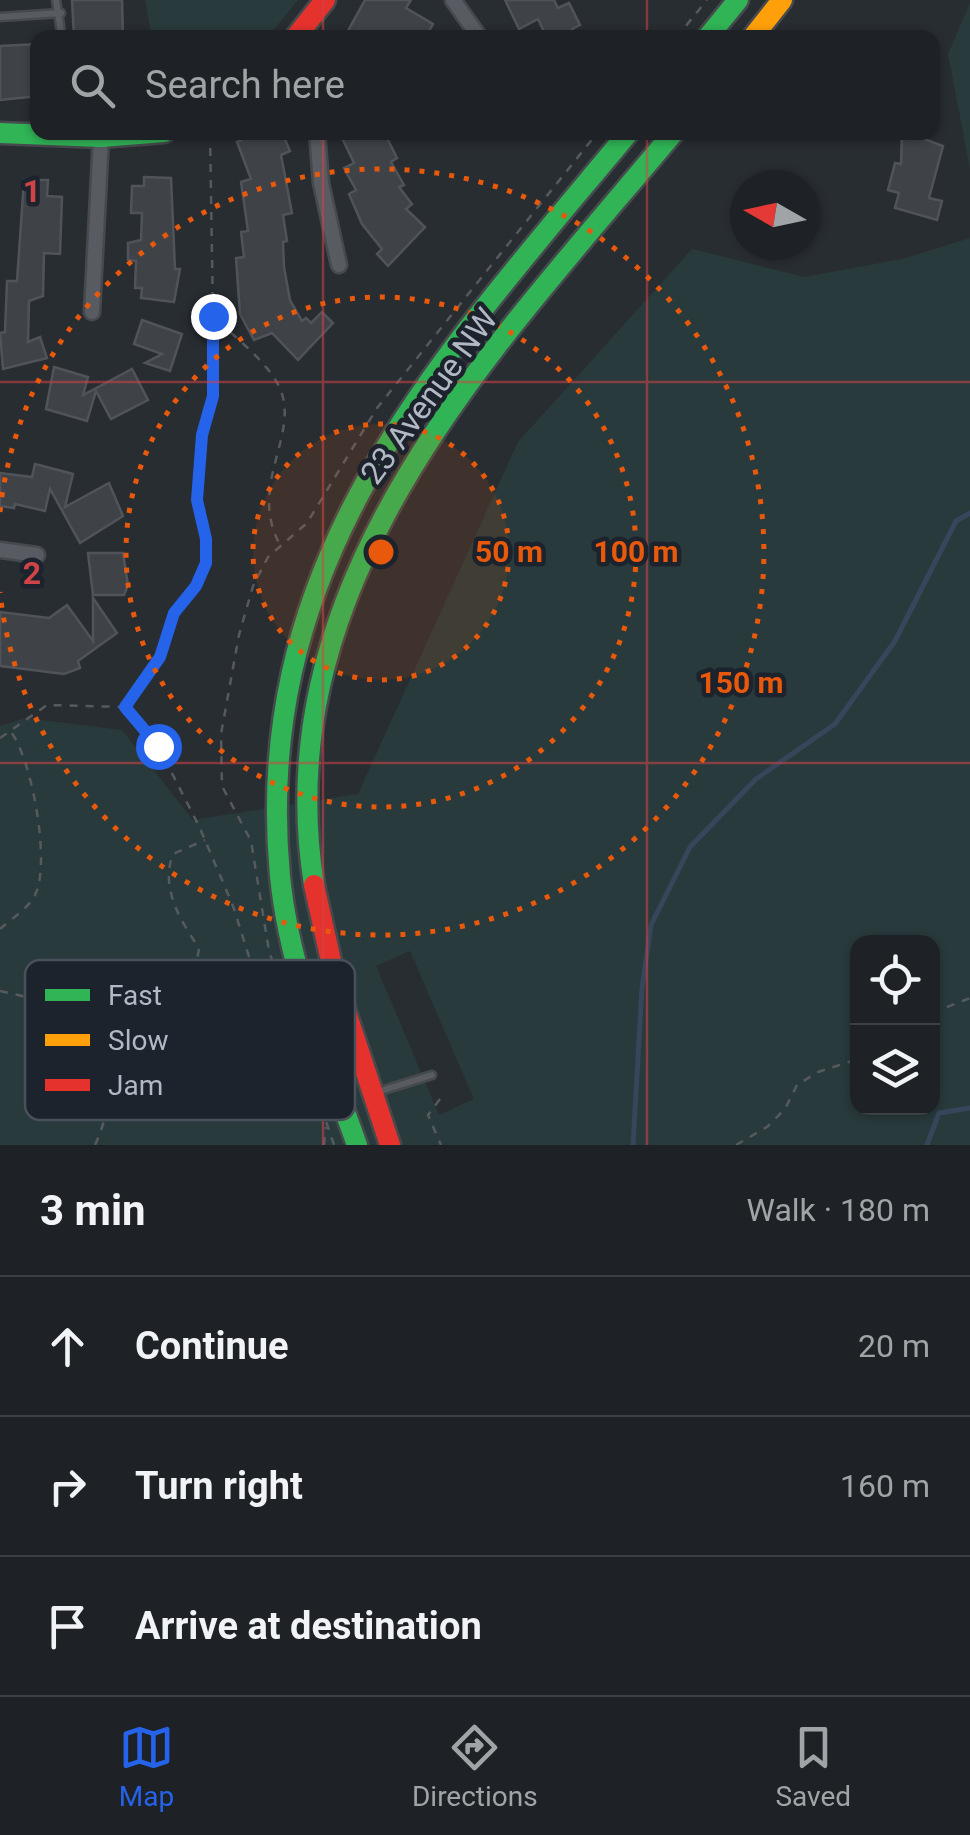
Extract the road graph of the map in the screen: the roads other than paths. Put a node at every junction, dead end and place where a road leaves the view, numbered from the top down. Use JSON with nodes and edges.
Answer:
{"nodes":[{"id":1,"x":56,"y":0,"type":"edge"},
{"id":2,"x":325,"y":0,"type":"edge"},
{"id":3,"x":453,"y":0,"type":"edge"},
{"id":4,"x":738,"y":0,"type":"edge"},
{"id":5,"x":782,"y":0,"type":"edge"},
{"id":6,"x":60,"y":13,"type":"junction"},
{"id":7,"x":0,"y":16,"type":"edge"},
{"id":8,"x":61,"y":30,"type":"edge"},
{"id":9,"x":301,"y":30,"type":"edge"},
{"id":10,"x":474,"y":30,"type":"edge"},
{"id":11,"x":714,"y":30,"type":"edge"},
{"id":12,"x":758,"y":30,"type":"edge"},
{"id":13,"x":0,"y":133,"type":"edge"},
{"id":14,"x":30,"y":133,"type":"edge"},
{"id":15,"x":101,"y":140,"type":"edge"},
{"id":16,"x":318,"y":140,"type":"edge"},
{"id":17,"x":623,"y":140,"type":"edge"},
{"id":18,"x":668,"y":140,"type":"edge"},
{"id":19,"x":339,"y":266,"type":"dead end"},
{"id":20,"x":92,"y":312,"type":"dead end"},
{"id":21,"x":0,"y":550,"type":"edge"},
{"id":22,"x":36,"y":555,"type":"dead end"},
{"id":23,"x":300,"y":960,"type":"edge"},
{"id":24,"x":330,"y":960,"type":"edge"},
{"id":25,"x":355,"y":1040,"type":"edge"},
{"id":26,"x":432,"y":1074,"type":"dead end"},
{"id":27,"x":372,"y":1094,"type":"junction"},
{"id":28,"x":348,"y":1120,"type":"edge"},
{"id":29,"x":357,"y":1145,"type":"edge"},
{"id":30,"x":390,"y":1145,"type":"edge"}],
"edges":[{"from":1,"to":6,"type":"lane"},
{"from":2,"to":9,"type":"main road"},
{"from":3,"to":10,"type":"street"},
{"from":4,"to":11,"type":"main road"},
{"from":5,"to":12,"type":"main road"},
{"from":6,"to":7,"type":"lane"},
{"from":6,"to":8,"type":"lane"},
{"from":13,"to":14,"type":"main road"},
{"from":15,"to":20,"type":"street"},
{"from":16,"to":19,"type":"street"},
{"from":17,"to":23,"type":"main road","name":"23 Avenue NW"},
{"from":18,"to":24,"type":"main road","name":"23 Avenue NW"},
{"from":21,"to":22,"type":"street"},
{"from":25,"to":27,"type":"main road","name":"23 Avenue NW"},
{"from":26,"to":27,"type":"lane"},
{"from":27,"to":30,"type":"main road","name":"23 Avenue NW"},
{"from":28,"to":29,"type":"main road","name":"23 Avenue NW"}]}
